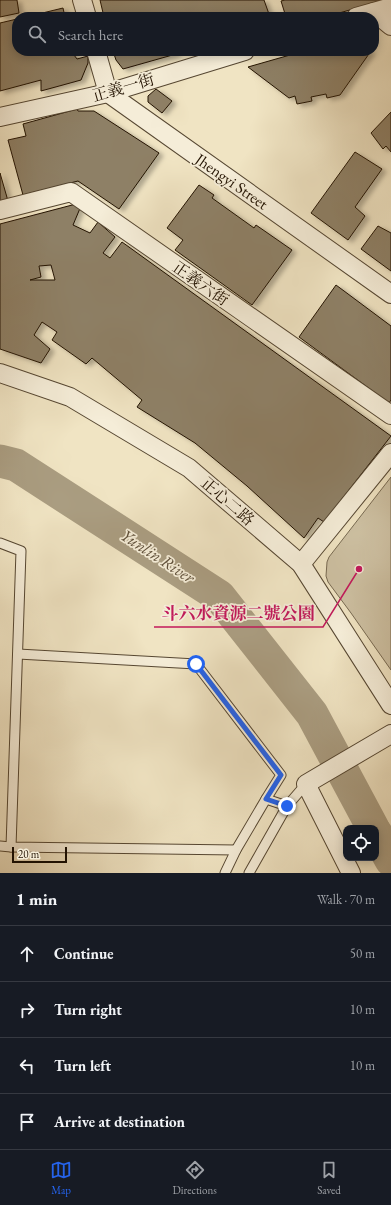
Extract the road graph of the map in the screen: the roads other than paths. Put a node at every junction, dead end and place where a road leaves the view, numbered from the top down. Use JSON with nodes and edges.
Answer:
{"nodes":[{"id":1,"x":82,"y":0,"type":"edge"},
{"id":2,"x":391,"y":7,"type":"edge"},
{"id":3,"x":86,"y":12,"type":"edge"},
{"id":4,"x":374,"y":12,"type":"edge"},
{"id":5,"x":379,"y":16,"type":"edge"},
{"id":6,"x":391,"y":26,"type":"edge"},
{"id":7,"x":97,"y":56,"type":"edge"},
{"id":8,"x":229,"y":56,"type":"edge"},
{"id":9,"x":108,"y":93,"type":"junction"},
{"id":10,"x":0,"y":117,"type":"edge"},
{"id":11,"x":0,"y":210,"type":"edge"},
{"id":12,"x":391,"y":294,"type":"edge"},
{"id":13,"x":0,"y":373,"type":"edge"},
{"id":14,"x":391,"y":416,"type":"edge"},
{"id":15,"x":391,"y":453,"type":"edge"},
{"id":16,"x":0,"y":543,"type":"edge"},
{"id":17,"x":301,"y":564,"type":"junction"},
{"id":18,"x":18,"y":654,"type":"junction"},
{"id":19,"x":391,"y":705,"type":"edge"},
{"id":20,"x":391,"y":734,"type":"edge"},
{"id":21,"x":311,"y":781,"type":"junction"},
{"id":22,"x":266,"y":799,"type":"junction"},
{"id":23,"x":287,"y":806,"type":"junction"},
{"id":24,"x":0,"y":846,"type":"edge"},
{"id":25,"x":11,"y":847,"type":"junction"},
{"id":26,"x":236,"y":850,"type":"junction"},
{"id":27,"x":225,"y":873,"type":"edge"},
{"id":28,"x":249,"y":873,"type":"edge"},
{"id":29,"x":351,"y":873,"type":"edge"}],
"edges":[{"from":1,"to":3,"type":"street"},
{"from":2,"to":4,"type":"street"},
{"from":5,"to":6,"type":"street"},
{"from":7,"to":9,"type":"street"},
{"from":8,"to":9,"type":"street","name":"正義一街"},
{"from":9,"to":10,"type":"street","name":"正義一街"},
{"from":9,"to":12,"type":"street","name":"Jhengyi Street"},
{"from":11,"to":14,"type":"street","name":"正義六街"},
{"from":13,"to":17,"type":"street","name":"正心二路"},
{"from":15,"to":17,"type":"street"},
{"from":16,"to":18,"type":"lane"},
{"from":17,"to":19,"type":"street","name":"正心二路"},
{"from":18,"to":22,"type":"lane"},
{"from":18,"to":25,"type":"lane"},
{"from":20,"to":21,"type":"street"},
{"from":21,"to":23,"type":"lane"},
{"from":21,"to":29,"type":"street"},
{"from":22,"to":23,"type":"lane"},
{"from":22,"to":26,"type":"lane"},
{"from":23,"to":28,"type":"lane"},
{"from":24,"to":25,"type":"lane"},
{"from":25,"to":26,"type":"lane"},
{"from":26,"to":27,"type":"lane"}]}
